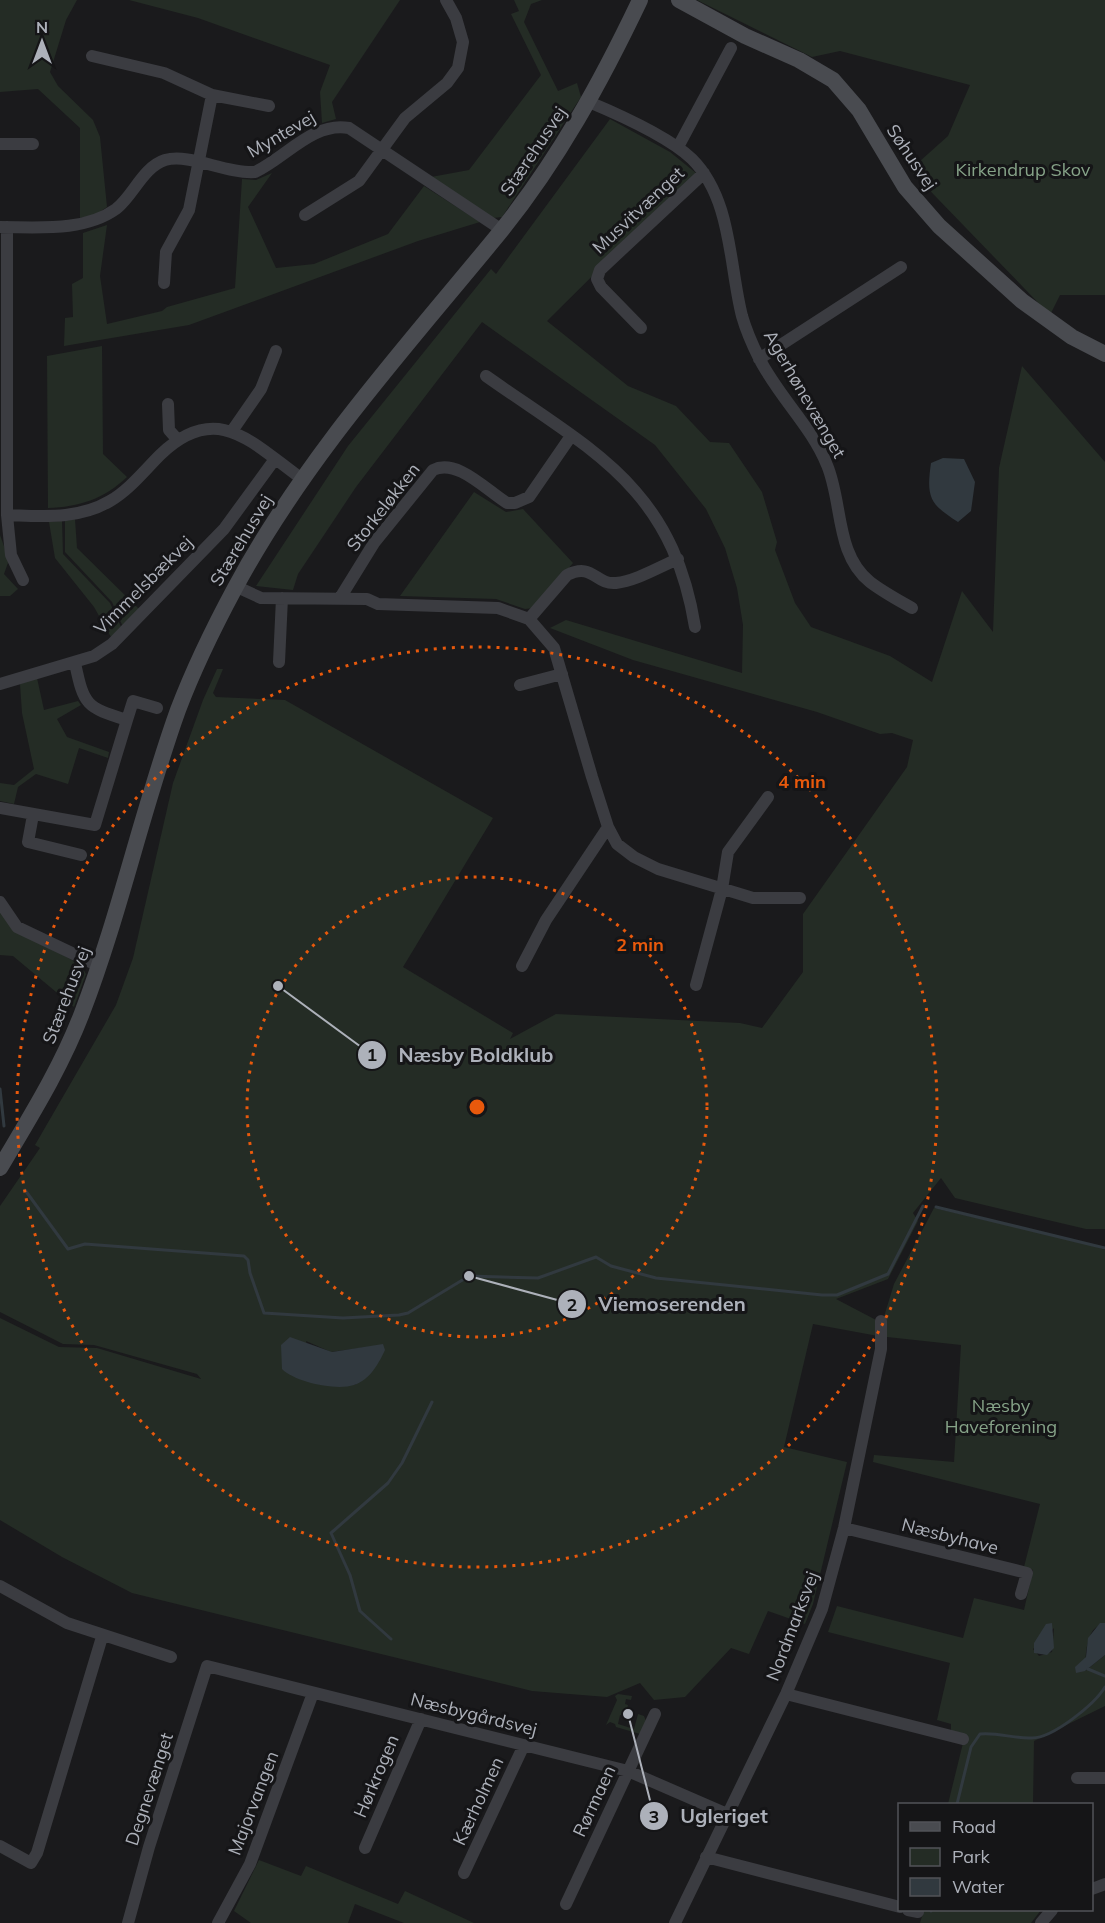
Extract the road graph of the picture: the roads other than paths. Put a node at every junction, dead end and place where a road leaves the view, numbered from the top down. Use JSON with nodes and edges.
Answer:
{"nodes":[{"id":1,"x":446,"y":0,"type":"edge"},
{"id":2,"x":640,"y":0,"type":"edge"},
{"id":3,"x":679,"y":0,"type":"edge"},
{"id":4,"x":731,"y":48,"type":"dead end"},
{"id":5,"x":92,"y":56,"type":"dead end"},
{"id":6,"x":212,"y":95,"type":"junction"},
{"id":7,"x":589,"y":102,"type":"junction"},
{"id":8,"x":269,"y":106,"type":"dead end"},
{"id":9,"x":0,"y":144,"type":"edge"},
{"id":10,"x":33,"y":144,"type":"dead end"},
{"id":11,"x":678,"y":147,"type":"junction"},
{"id":12,"x":381,"y":150,"type":"junction"},
{"id":13,"x":197,"y":163,"type":"junction"},
{"id":14,"x":704,"y":173,"type":"junction"},
{"id":15,"x":305,"y":215,"type":"dead end"},
{"id":16,"x":3,"y":227,"type":"edge"},
{"id":17,"x":502,"y":230,"type":"junction"},
{"id":18,"x":901,"y":267,"type":"dead end"},
{"id":19,"x":164,"y":283,"type":"dead end"},
{"id":20,"x":641,"y":328,"type":"dead end"},
{"id":21,"x":276,"y":351,"type":"dead end"},
{"id":22,"x":1105,"y":354,"type":"edge"},
{"id":23,"x":759,"y":359,"type":"junction"},
{"id":24,"x":486,"y":376,"type":"dead end"},
{"id":25,"x":168,"y":404,"type":"dead end"},
{"id":26,"x":232,"y":431,"type":"junction"},
{"id":27,"x":571,"y":436,"type":"junction"},
{"id":28,"x":177,"y":439,"type":"junction"},
{"id":29,"x":275,"y":459,"type":"junction"},
{"id":30,"x":4,"y":476,"type":"edge"},
{"id":31,"x":302,"y":479,"type":"junction"},
{"id":32,"x":6,"y":515,"type":"junction"},
{"id":33,"x":678,"y":559,"type":"junction"},
{"id":34,"x":23,"y":580,"type":"dead end"},
{"id":35,"x":236,"y":586,"type":"junction"},
{"id":36,"x":282,"y":598,"type":"junction"},
{"id":37,"x":340,"y":598,"type":"junction"},
{"id":38,"x":912,"y":608,"type":"dead end"},
{"id":39,"x":529,"y":619,"type":"junction"},
{"id":40,"x":695,"y":627,"type":"dead end"},
{"id":41,"x":279,"y":662,"type":"dead end"},
{"id":42,"x":75,"y":663,"type":"junction"},
{"id":43,"x":562,"y":674,"type":"junction"},
{"id":44,"x":0,"y":684,"type":"edge"},
{"id":45,"x":520,"y":685,"type":"dead end"},
{"id":46,"x":157,"y":708,"type":"dead end"},
{"id":47,"x":127,"y":720,"type":"junction"},
{"id":48,"x":768,"y":797,"type":"dead end"},
{"id":49,"x":0,"y":808,"type":"edge"},
{"id":50,"x":33,"y":814,"type":"junction"},
{"id":51,"x":608,"y":827,"type":"junction"},
{"id":52,"x":81,"y":855,"type":"dead end"},
{"id":53,"x":722,"y":889,"type":"junction"},
{"id":54,"x":800,"y":898,"type":"dead end"},
{"id":55,"x":0,"y":902,"type":"edge"},
{"id":56,"x":99,"y":966,"type":"junction"},
{"id":57,"x":522,"y":966,"type":"dead end"},
{"id":58,"x":696,"y":985,"type":"dead end"},
{"id":59,"x":0,"y":1168,"type":"edge"},
{"id":60,"x":881,"y":1322,"type":"dead end"},
{"id":61,"x":844,"y":1528,"type":"junction"},
{"id":62,"x":0,"y":1586,"type":"edge"},
{"id":63,"x":1022,"y":1594,"type":"dead end"},
{"id":64,"x":102,"y":1636,"type":"junction"},
{"id":65,"x":171,"y":1657,"type":"dead end"},
{"id":66,"x":207,"y":1666,"type":"joint"},
{"id":67,"x":313,"y":1693,"type":"junction"},
{"id":68,"x":786,"y":1694,"type":"junction"},
{"id":69,"x":655,"y":1714,"type":"dead end"},
{"id":70,"x":420,"y":1719,"type":"junction"},
{"id":71,"x":963,"y":1739,"type":"dead end"},
{"id":72,"x":524,"y":1745,"type":"junction"},
{"id":73,"x":628,"y":1771,"type":"junction"},
{"id":74,"x":1077,"y":1778,"type":"dead end"},
{"id":75,"x":1105,"y":1778,"type":"edge"},
{"id":76,"x":727,"y":1814,"type":"junction"},
{"id":77,"x":0,"y":1845,"type":"edge"},
{"id":78,"x":365,"y":1848,"type":"dead end"},
{"id":79,"x":706,"y":1857,"type":"junction"},
{"id":80,"x":464,"y":1873,"type":"dead end"},
{"id":81,"x":566,"y":1904,"type":"dead end"},
{"id":82,"x":898,"y":1906,"type":"edge"},
{"id":83,"x":1052,"y":1911,"type":"edge"},
{"id":84,"x":128,"y":1923,"type":"edge"},
{"id":85,"x":218,"y":1923,"type":"edge"},
{"id":86,"x":675,"y":1923,"type":"edge"},
{"id":87,"x":1041,"y":1923,"type":"edge"}],
"edges":[{"from":1,"to":12,"type":"street"},
{"from":2,"to":7,"type":"street","name":"Stærehusvej"},
{"from":3,"to":22,"type":"street","name":"Søhusvej"},
{"from":4,"to":11,"type":"street"},
{"from":5,"to":6,"type":"street"},
{"from":6,"to":8,"type":"street"},
{"from":6,"to":13,"type":"street"},
{"from":7,"to":11,"type":"street","name":"Agerhønevænget"},
{"from":7,"to":17,"type":"street","name":"Stærehusvej"},
{"from":9,"to":10,"type":"street"},
{"from":11,"to":14,"type":"street","name":"Agerhønevænget"},
{"from":12,"to":13,"type":"street","name":"Myntevej"},
{"from":12,"to":15,"type":"street"},
{"from":12,"to":17,"type":"street","name":"Myntevej"},
{"from":13,"to":16,"type":"street","name":"Myntevej"},
{"from":13,"to":19,"type":"street"},
{"from":14,"to":20,"type":"street","name":"Musvitvænget"},
{"from":14,"to":23,"type":"street","name":"Agerhønevænget"},
{"from":16,"to":30,"type":"street"},
{"from":17,"to":31,"type":"street","name":"Stærehusvej"},
{"from":18,"to":23,"type":"street"},
{"from":21,"to":26,"type":"street"},
{"from":23,"to":38,"type":"street","name":"Agerhønevænget"},
{"from":24,"to":27,"type":"street"},
{"from":25,"to":28,"type":"street"},
{"from":26,"to":28,"type":"street"},
{"from":26,"to":29,"type":"street"},
{"from":27,"to":33,"type":"street"},
{"from":27,"to":37,"type":"street","name":"Storkeløkken"},
{"from":28,"to":32,"type":"street"},
{"from":29,"to":31,"type":"street"},
{"from":29,"to":42,"type":"street","name":"Vimmelsbækvej"},
{"from":30,"to":32,"type":"street"},
{"from":31,"to":35,"type":"street","name":"Stærehusvej"},
{"from":32,"to":34,"type":"street"},
{"from":33,"to":39,"type":"street"},
{"from":33,"to":40,"type":"street"},
{"from":35,"to":36,"type":"street"},
{"from":35,"to":56,"type":"street","name":"Stærehusvej"},
{"from":36,"to":37,"type":"street"},
{"from":36,"to":41,"type":"street"},
{"from":37,"to":39,"type":"street"},
{"from":39,"to":43,"type":"street"},
{"from":42,"to":44,"type":"street","name":"Vimmelsbækvej"},
{"from":42,"to":47,"type":"street"},
{"from":43,"to":45,"type":"street"},
{"from":43,"to":51,"type":"street"},
{"from":46,"to":47,"type":"street"},
{"from":47,"to":50,"type":"street"},
{"from":48,"to":53,"type":"street"},
{"from":49,"to":50,"type":"street"},
{"from":50,"to":52,"type":"street"},
{"from":51,"to":53,"type":"street"},
{"from":51,"to":57,"type":"street"},
{"from":53,"to":54,"type":"street"},
{"from":53,"to":58,"type":"street"},
{"from":55,"to":56,"type":"street"},
{"from":56,"to":59,"type":"street","name":"Stærehusvej"},
{"from":60,"to":61,"type":"street","name":"Nordmarksvej"},
{"from":61,"to":63,"type":"street","name":"Næsbyhave"},
{"from":61,"to":68,"type":"street","name":"Nordmarksvej"},
{"from":62,"to":64,"type":"street"},
{"from":64,"to":65,"type":"street"},
{"from":64,"to":77,"type":"street"},
{"from":66,"to":67,"type":"street","name":"Næsbygårdsvej"},
{"from":66,"to":84,"type":"street","name":"Degnevænget"},
{"from":67,"to":70,"type":"street","name":"Næsbygårdsvej"},
{"from":67,"to":85,"type":"street","name":"Majorvangen"},
{"from":68,"to":71,"type":"street"},
{"from":68,"to":76,"type":"street","name":"Nordmarksvej"},
{"from":69,"to":73,"type":"street","name":"Rørmaen"},
{"from":70,"to":72,"type":"street","name":"Næsbygårdsvej"},
{"from":70,"to":78,"type":"street","name":"Hørkrogen"},
{"from":72,"to":73,"type":"street","name":"Næsbygårdsvej"},
{"from":72,"to":80,"type":"street","name":"Kærholmen"},
{"from":73,"to":76,"type":"street","name":"Næsbygårdsvej"},
{"from":73,"to":81,"type":"street","name":"Rørmaen"},
{"from":74,"to":75,"type":"street"},
{"from":76,"to":79,"type":"street","name":"Nordmarksvej"},
{"from":79,"to":82,"type":"street"},
{"from":79,"to":86,"type":"street","name":"Nordmarksvej"},
{"from":83,"to":87,"type":"street"}]}
